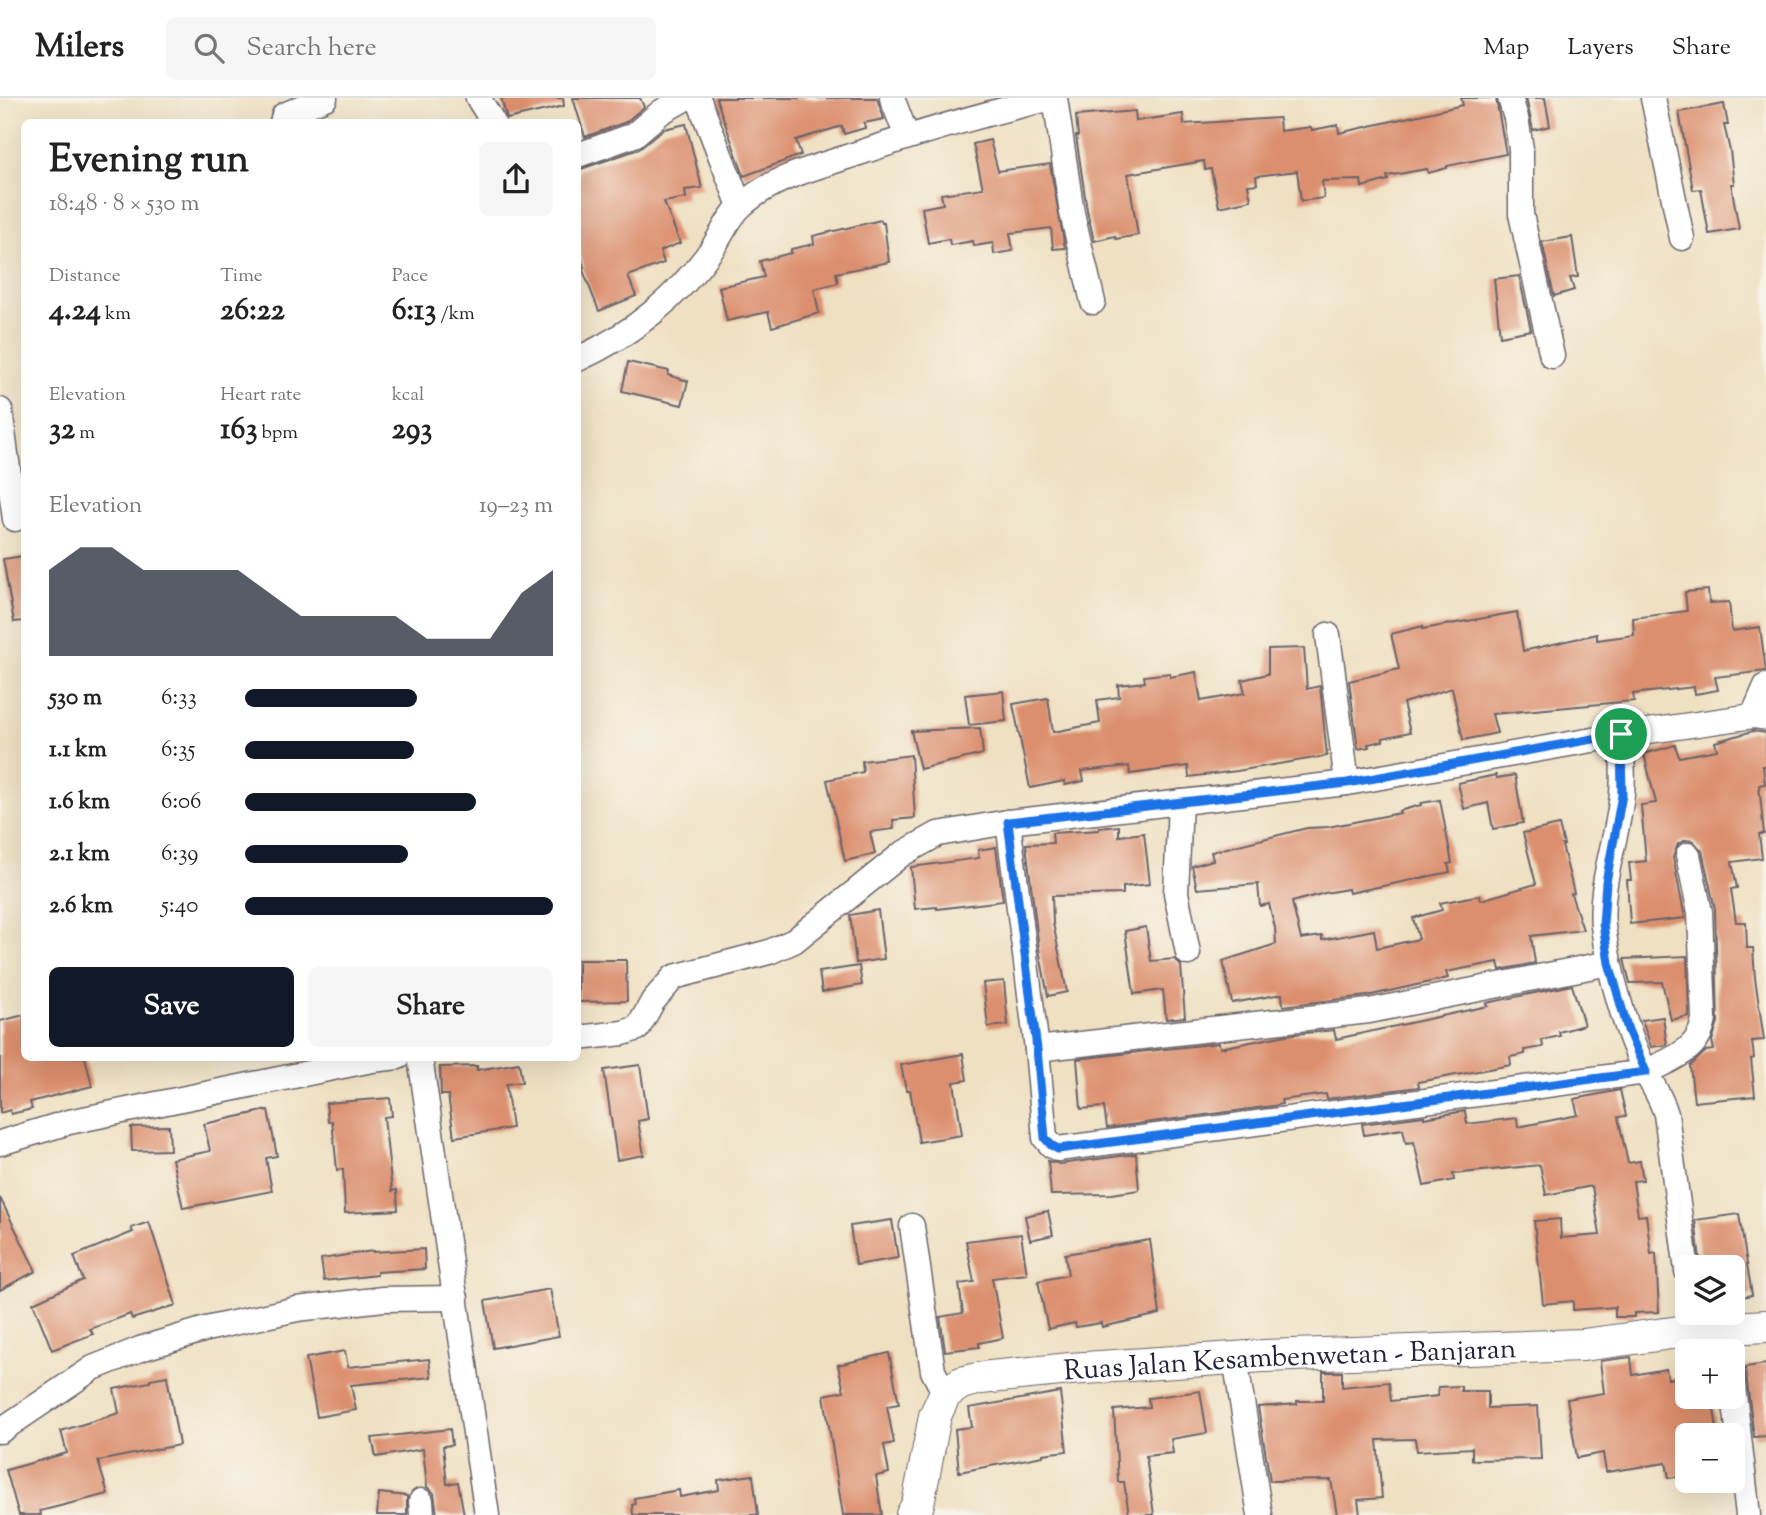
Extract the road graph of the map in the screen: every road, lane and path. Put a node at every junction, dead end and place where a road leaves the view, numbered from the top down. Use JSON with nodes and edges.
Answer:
{"nodes":[{"id":1,"x":325,"y":98,"type":"edge"},
{"id":2,"x":478,"y":98,"type":"edge"},
{"id":3,"x":686,"y":98,"type":"edge"},
{"id":4,"x":698,"y":98,"type":"edge"},
{"id":5,"x":892,"y":98,"type":"edge"},
{"id":6,"x":1054,"y":98,"type":"edge"},
{"id":7,"x":1510,"y":98,"type":"edge"},
{"id":8,"x":1653,"y":98,"type":"edge"},
{"id":9,"x":283,"y":119,"type":"edge"},
{"id":10,"x":491,"y":119,"type":"edge"},
{"id":11,"x":907,"y":137,"type":"junction"},
{"id":12,"x":581,"y":154,"type":"edge"},
{"id":13,"x":740,"y":206,"type":"junction"},
{"id":14,"x":1682,"y":238,"type":"dead end"},
{"id":15,"x":1093,"y":302,"type":"dead end"},
{"id":16,"x":1552,"y":356,"type":"dead end"},
{"id":17,"x":581,"y":358,"type":"edge"},
{"id":18,"x":0,"y":410,"type":"edge"},
{"id":19,"x":13,"y":519,"type":"edge"},
{"id":20,"x":1328,"y":635,"type":"dead end"},
{"id":21,"x":1766,"y":686,"type":"edge"},
{"id":22,"x":1759,"y":717,"type":"edge"},
{"id":23,"x":1621,"y":734,"type":"junction"},
{"id":24,"x":1347,"y":783,"type":"junction"},
{"id":25,"x":1180,"y":802,"type":"junction"},
{"id":26,"x":1008,"y":822,"type":"junction"},
{"id":27,"x":1688,"y":855,"type":"dead end"},
{"id":28,"x":1188,"y":953,"type":"dead end"},
{"id":29,"x":1609,"y":963,"type":"junction"},
{"id":30,"x":581,"y":1038,"type":"edge"},
{"id":31,"x":1037,"y":1049,"type":"junction"},
{"id":32,"x":367,"y":1061,"type":"edge"},
{"id":33,"x":421,"y":1061,"type":"edge"},
{"id":34,"x":1646,"y":1072,"type":"junction"},
{"id":35,"x":0,"y":1143,"type":"edge"},
{"id":36,"x":912,"y":1226,"type":"dead end"},
{"id":37,"x":1685,"y":1255,"type":"edge"},
{"id":38,"x":456,"y":1298,"type":"junction"},
{"id":39,"x":1675,"y":1325,"type":"edge"},
{"id":40,"x":1700,"y":1325,"type":"edge"},
{"id":41,"x":1766,"y":1326,"type":"edge"},
{"id":42,"x":1726,"y":1339,"type":"edge"},
{"id":43,"x":1731,"y":1339,"type":"edge"},
{"id":44,"x":1235,"y":1357,"type":"junction"},
{"id":45,"x":945,"y":1394,"type":"junction"},
{"id":46,"x":1736,"y":1409,"type":"edge"},
{"id":47,"x":0,"y":1431,"type":"edge"},
{"id":48,"x":487,"y":1515,"type":"edge"},
{"id":49,"x":912,"y":1515,"type":"edge"},
{"id":50,"x":1260,"y":1515,"type":"edge"},
{"id":51,"x":1748,"y":1515,"type":"edge"}],
"edges":[{"from":1,"to":9,"type":"street"},
{"from":2,"to":10,"type":"street"},
{"from":3,"to":12,"type":"street"},
{"from":4,"to":13,"type":"street"},
{"from":5,"to":11,"type":"street"},
{"from":6,"to":11,"type":"street"},
{"from":6,"to":15,"type":"street"},
{"from":7,"to":16,"type":"street"},
{"from":8,"to":14,"type":"street"},
{"from":11,"to":13,"type":"street"},
{"from":13,"to":17,"type":"street"},
{"from":18,"to":19,"type":"street"},
{"from":20,"to":24,"type":"street"},
{"from":21,"to":22,"type":"street"},
{"from":22,"to":23,"type":"street"},
{"from":23,"to":24,"type":"street"},
{"from":23,"to":29,"type":"street"},
{"from":24,"to":25,"type":"street"},
{"from":25,"to":26,"type":"street"},
{"from":25,"to":28,"type":"street"},
{"from":26,"to":30,"type":"street"},
{"from":26,"to":31,"type":"street"},
{"from":27,"to":34,"type":"street"},
{"from":29,"to":31,"type":"street"},
{"from":29,"to":34,"type":"street"},
{"from":31,"to":34,"type":"street"},
{"from":32,"to":35,"type":"street"},
{"from":33,"to":38,"type":"street"},
{"from":34,"to":37,"type":"street"},
{"from":36,"to":45,"type":"street"},
{"from":38,"to":47,"type":"street"},
{"from":38,"to":48,"type":"street"},
{"from":39,"to":44,"type":"main road","name":"Ruas Jalan Kesambenwetan - Banjaran"},
{"from":40,"to":42,"type":"main road","name":"Ruas Jalan Kesambenwetan - Banjaran"},
{"from":41,"to":43,"type":"main road","name":"Ruas Jalan Kesambenwetan - Banjaran"},
{"from":44,"to":45,"type":"main road","name":"Ruas Jalan Kesambenwetan - Banjaran"},
{"from":44,"to":50,"type":"street"},
{"from":45,"to":49,"type":"main road"},
{"from":46,"to":51,"type":"street"}]}
